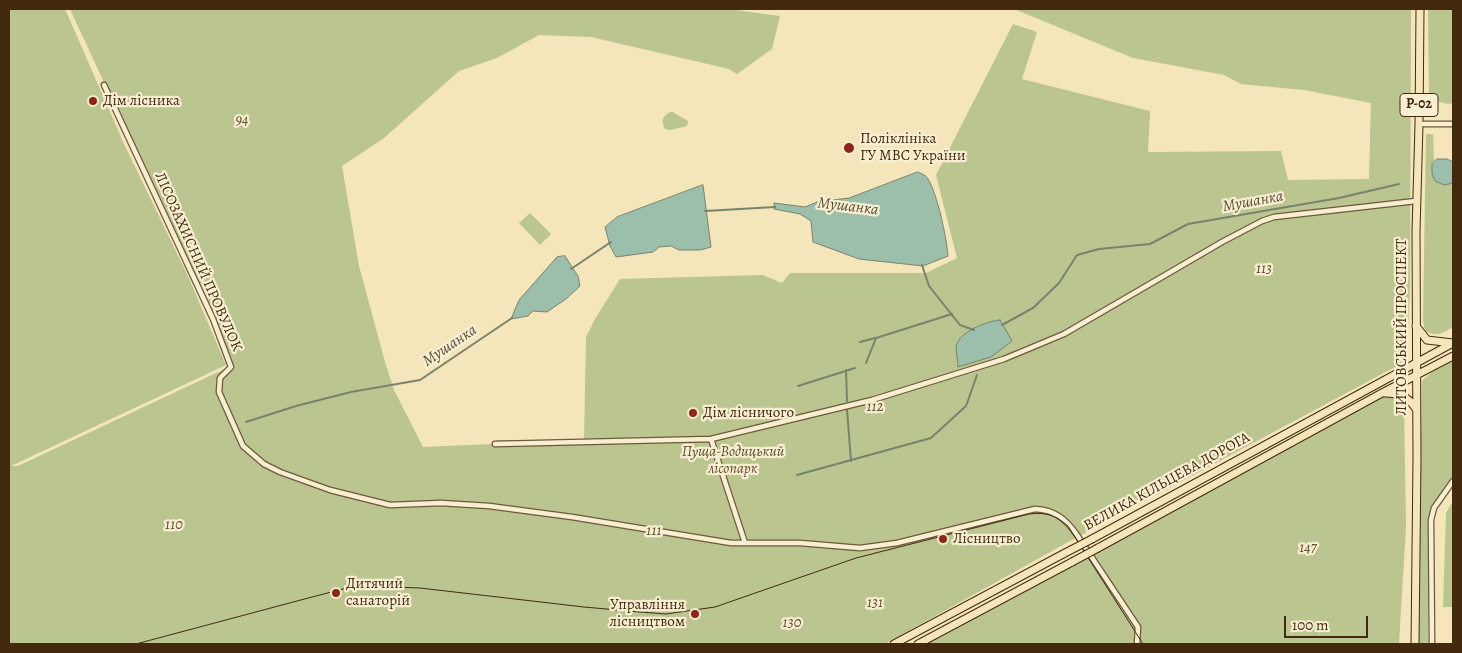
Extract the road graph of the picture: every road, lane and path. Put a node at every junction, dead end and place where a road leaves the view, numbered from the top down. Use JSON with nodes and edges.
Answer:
{"nodes":[{"id":1,"x":1420,"y":9,"type":"edge"},
{"id":2,"x":104,"y":84,"type":"dead end"},
{"id":3,"x":1419,"y":124,"type":"junction"},
{"id":4,"x":1453,"y":124,"type":"edge"},
{"id":5,"x":1416,"y":201,"type":"junction"},
{"id":6,"x":1416,"y":326,"type":"junction"},
{"id":7,"x":1453,"y":343,"type":"edge"},
{"id":8,"x":1453,"y":356,"type":"edge"},
{"id":9,"x":1416,"y":362,"type":"junction"},
{"id":10,"x":1416,"y":375,"type":"junction"},
{"id":11,"x":1382,"y":393,"type":"junction"},
{"id":12,"x":1417,"y":410,"type":"junction"},
{"id":13,"x":711,"y":439,"type":"junction"},
{"id":14,"x":495,"y":444,"type":"dead end"},
{"id":15,"x":1453,"y":481,"type":"edge"},
{"id":16,"x":745,"y":543,"type":"junction"},
{"id":17,"x":894,"y":644,"type":"edge"},
{"id":18,"x":918,"y":644,"type":"edge"},
{"id":19,"x":1138,"y":644,"type":"edge"},
{"id":20,"x":1415,"y":644,"type":"edge"},
{"id":21,"x":1432,"y":644,"type":"edge"}],
"edges":[{"from":1,"to":3,"type":"main road","name":"ЛИТОВСЬКИЙ ПРОСПЕКТ","number":"Р-02"},
{"from":2,"to":16,"type":"street","name":"ЛІСОЗАХИСНИЙ ПРОВУЛОК"},
{"from":3,"to":4,"type":"street"},
{"from":3,"to":5,"type":"main road","name":"ЛИТОВСЬКИЙ ПРОСПЕКТ","number":"Р-02"},
{"from":5,"to":6,"type":"main road","name":"ЛИТОВСЬКИЙ ПРОСПЕКТ","number":"Р-02"},
{"from":5,"to":13,"type":"street"},
{"from":6,"to":7,"type":"main road"},
{"from":6,"to":9,"type":"main road","name":"ЛИТОВСЬКИЙ ПРОСПЕКТ","number":"Р-02"},
{"from":7,"to":9,"type":"main road","name":"ВЕЛИКА КІЛЬЦЕВА ДОРОГА"},
{"from":8,"to":10,"type":"main road","name":"ВЕЛИКА КІЛЬЦЕВА ДОРОГА"},
{"from":9,"to":10,"type":"main road","name":"ЛИТОВСЬКИЙ ПРОСПЕКТ","number":"Р-02"},
{"from":9,"to":17,"type":"main road","name":"ВЕЛИКА КІЛЬЦЕВА ДОРОГА","bridge":true},
{"from":10,"to":11,"type":"main road","name":"ВЕЛИКА КІЛЬЦЕВА ДОРОГА"},
{"from":10,"to":12,"type":"main road","name":"ЛИТОВСЬКИЙ ПРОСПЕКТ"},
{"from":11,"to":12,"type":"main road"},
{"from":11,"to":18,"type":"main road","name":"ВЕЛИКА КІЛЬЦЕВА ДОРОГА","bridge":true},
{"from":12,"to":20,"type":"main road","name":"ЛИТОВСЬКИЙ ПРОСПЕКТ"},
{"from":13,"to":14,"type":"street"},
{"from":13,"to":16,"type":"street"},
{"from":15,"to":21,"type":"street"},
{"from":16,"to":19,"type":"street","name":"ЛІСОЗАХИСНИЙ ПРОВУЛОК"}]}
